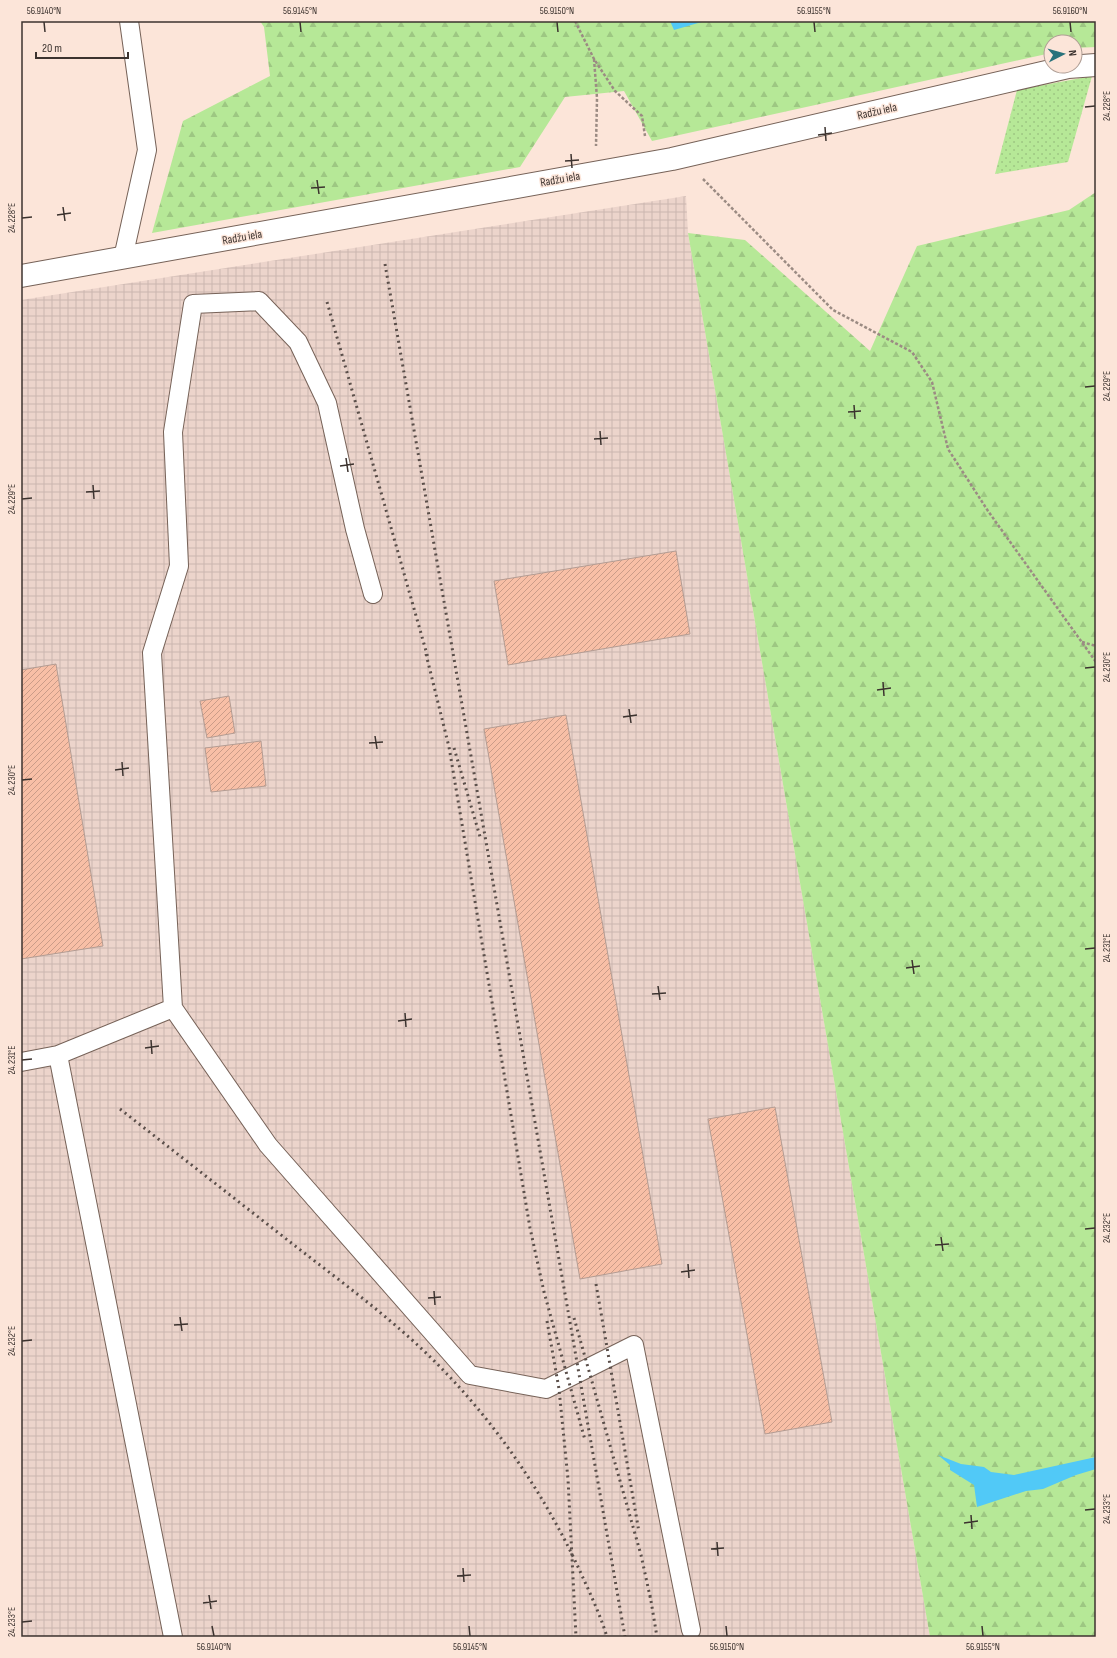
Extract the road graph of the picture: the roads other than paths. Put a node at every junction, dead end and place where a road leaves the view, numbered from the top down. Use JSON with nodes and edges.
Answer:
{"nodes":[{"id":1,"x":129,"y":21,"type":"edge"},
{"id":2,"x":1096,"y":65,"type":"edge"},
{"id":3,"x":123,"y":258,"type":"junction"},
{"id":4,"x":21,"y":276,"type":"edge"},
{"id":5,"x":373,"y":594,"type":"dead end"},
{"id":6,"x":173,"y":1008,"type":"junction"},
{"id":7,"x":58,"y":1055,"type":"junction"},
{"id":8,"x":21,"y":1062,"type":"edge"},
{"id":9,"x":691,"y":1630,"type":"dead end"},
{"id":10,"x":173,"y":1637,"type":"edge"}],
"edges":[{"from":1,"to":3,"type":"lane"},
{"from":2,"to":3,"type":"street","name":"Radžu iela"},
{"from":3,"to":4,"type":"street","name":"Radžu iela"},
{"from":5,"to":6,"type":"lane"},
{"from":6,"to":7,"type":"lane"},
{"from":6,"to":9,"type":"lane"},
{"from":7,"to":8,"type":"lane"},
{"from":7,"to":10,"type":"lane"}]}
